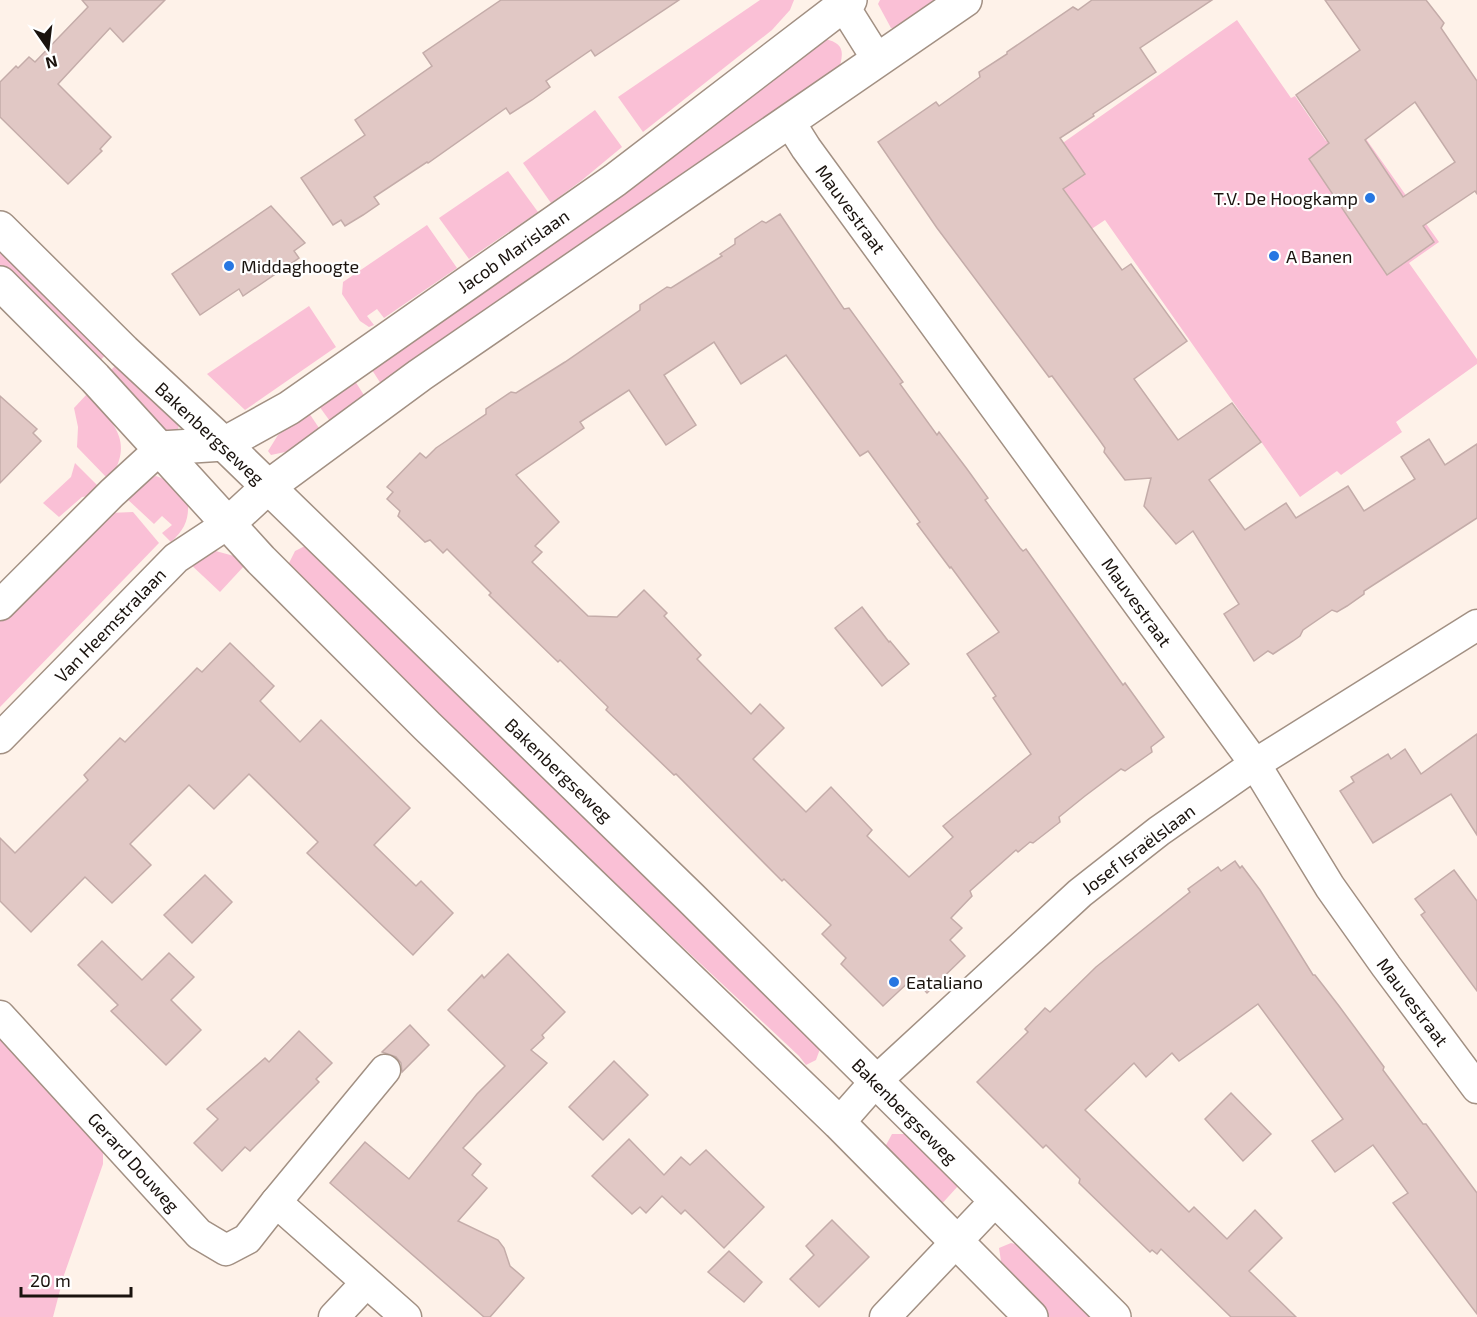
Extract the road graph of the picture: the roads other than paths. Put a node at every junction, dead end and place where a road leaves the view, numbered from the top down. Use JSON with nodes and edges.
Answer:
{"nodes":[{"id":1,"x":966,"y":0,"type":"edge"},
{"id":2,"x":844,"y":2,"type":"edge"},
{"id":3,"x":877,"y":59,"type":"junction"},
{"id":4,"x":789,"y":121,"type":"junction"},
{"id":5,"x":0,"y":228,"type":"edge"},
{"id":6,"x":0,"y":283,"type":"edge"},
{"id":7,"x":224,"y":444,"type":"junction"},
{"id":8,"x":161,"y":448,"type":"junction"},
{"id":9,"x":268,"y":488,"type":"junction"},
{"id":10,"x":229,"y":523,"type":"junction"},
{"id":11,"x":0,"y":605,"type":"edge"},
{"id":12,"x":1477,"y":625,"type":"edge"},
{"id":13,"x":0,"y":738,"type":"edge"},
{"id":14,"x":1255,"y":764,"type":"junction"},
{"id":15,"x":0,"y":1016,"type":"edge"},
{"id":16,"x":385,"y":1070,"type":"dead end"},
{"id":17,"x":875,"y":1082,"type":"junction"},
{"id":18,"x":1477,"y":1088,"type":"edge"},
{"id":19,"x":839,"y":1123,"type":"junction"},
{"id":20,"x":996,"y":1200,"type":"junction"},
{"id":21,"x":276,"y":1202,"type":"junction"},
{"id":22,"x":957,"y":1242,"type":"junction"},
{"id":23,"x":366,"y":1282,"type":"junction"},
{"id":24,"x":334,"y":1317,"type":"edge"},
{"id":25,"x":406,"y":1317,"type":"edge"},
{"id":26,"x":885,"y":1317,"type":"edge"},
{"id":27,"x":1031,"y":1317,"type":"edge"},
{"id":28,"x":1114,"y":1317,"type":"edge"}],
"edges":[{"from":1,"to":3,"type":"street"},
{"from":2,"to":3,"type":"street","name":"Jacob Marislaan"},
{"from":2,"to":7,"type":"street","name":"Jacob Marislaan"},
{"from":3,"to":4,"type":"street"},
{"from":4,"to":9,"type":"street"},
{"from":4,"to":14,"type":"street","name":"Mauvestraat"},
{"from":5,"to":7,"type":"street","name":"Bakenbergseweg"},
{"from":6,"to":8,"type":"street"},
{"from":7,"to":8,"type":"street","name":"Jacob Marislaan"},
{"from":7,"to":9,"type":"street","name":"Bakenbergseweg"},
{"from":8,"to":10,"type":"street"},
{"from":8,"to":11,"type":"street"},
{"from":9,"to":10,"type":"street"},
{"from":9,"to":17,"type":"street","name":"Bakenbergseweg"},
{"from":10,"to":13,"type":"street","name":"Van Heemstralaan"},
{"from":10,"to":19,"type":"street"},
{"from":12,"to":14,"type":"street","name":"Josef Israëlslaan"},
{"from":14,"to":17,"type":"street","name":"Josef Israëlslaan"},
{"from":14,"to":18,"type":"street","name":"Mauvestraat"},
{"from":15,"to":21,"type":"street","name":"Gerard Douweg"},
{"from":16,"to":21,"type":"street","name":"Gerard Douweg"},
{"from":17,"to":19,"type":"street","name":"Josef Israëlslaan"},
{"from":17,"to":20,"type":"street","name":"Bakenbergseweg"},
{"from":19,"to":22,"type":"street"},
{"from":20,"to":22,"type":"street"},
{"from":20,"to":28,"type":"street","name":"Bakenbergseweg"},
{"from":21,"to":23,"type":"street"},
{"from":22,"to":26,"type":"street"},
{"from":22,"to":27,"type":"street"},
{"from":23,"to":24,"type":"street"},
{"from":23,"to":25,"type":"street"}]}
